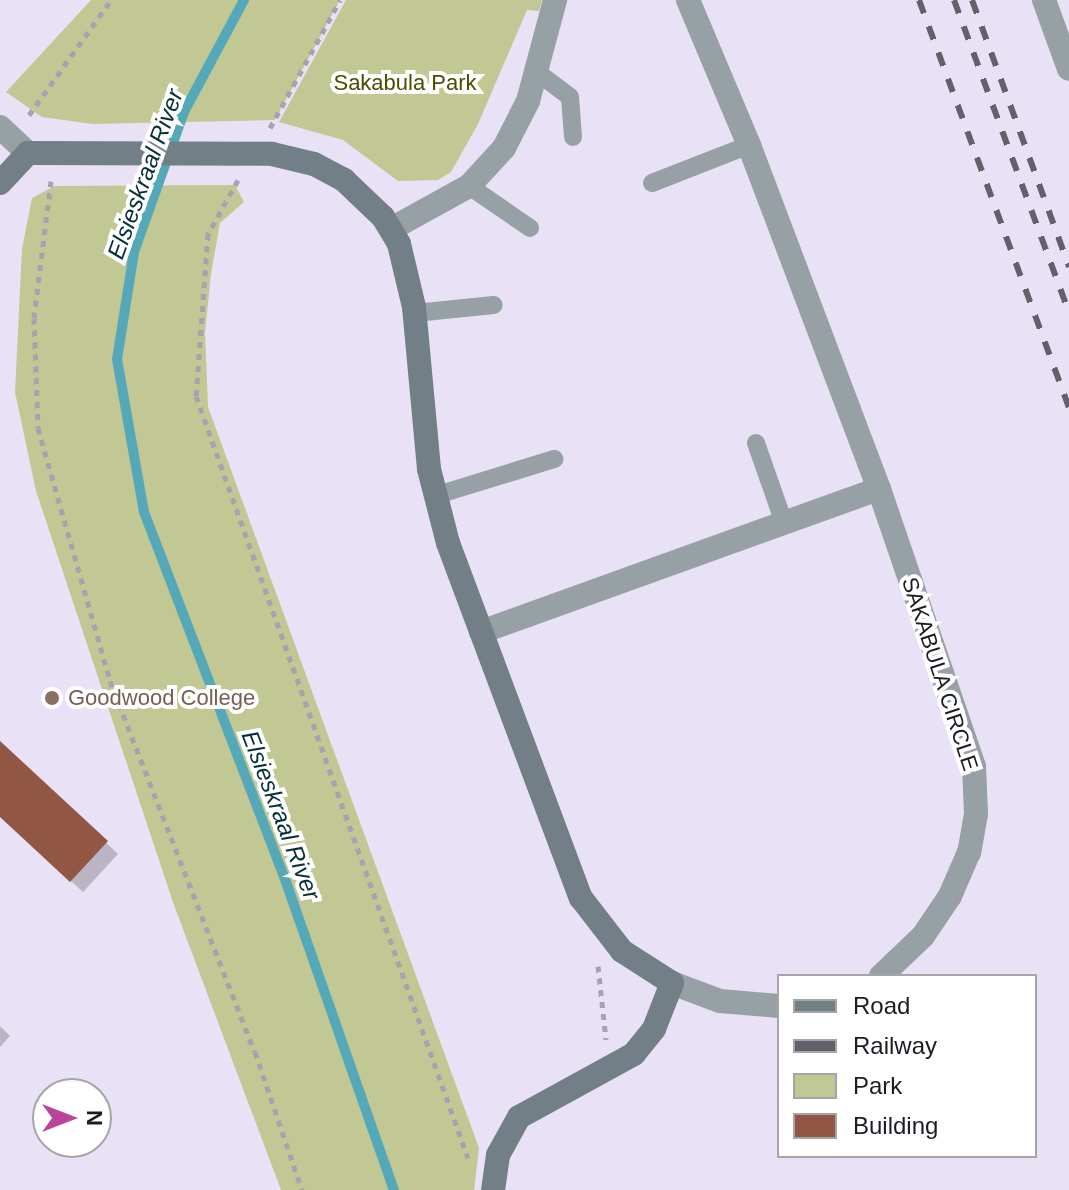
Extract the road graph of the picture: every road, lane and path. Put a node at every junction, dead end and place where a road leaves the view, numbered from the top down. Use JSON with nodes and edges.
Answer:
{"nodes":[{"id":1,"x":111,"y":0,"type":"edge"},
{"id":2,"x":340,"y":0,"type":"edge"},
{"id":3,"x":688,"y":0,"type":"edge"},
{"id":4,"x":1044,"y":0,"type":"edge"},
{"id":5,"x":561,"y":3,"type":"edge"},
{"id":6,"x":1069,"y":69,"type":"edge"},
{"id":7,"x":537,"y":72,"type":"junction"},
{"id":8,"x":29,"y":115,"type":"dead end"},
{"id":9,"x":0,"y":127,"type":"edge"},
{"id":10,"x":270,"y":129,"type":"dead end"},
{"id":11,"x":573,"y":137,"type":"dead end"},
{"id":12,"x":749,"y":145,"type":"junction"},
{"id":13,"x":28,"y":153,"type":"junction"},
{"id":14,"x":239,"y":179,"type":"dead end"},
{"id":15,"x":51,"y":180,"type":"dead end"},
{"id":16,"x":0,"y":183,"type":"edge"},
{"id":17,"x":652,"y":183,"type":"dead end"},
{"id":18,"x":469,"y":186,"type":"junction"},
{"id":19,"x":530,"y":228,"type":"dead end"},
{"id":20,"x":391,"y":229,"type":"junction"},
{"id":21,"x":494,"y":305,"type":"dead end"},
{"id":22,"x":415,"y":313,"type":"junction"},
{"id":23,"x":756,"y":443,"type":"dead end"},
{"id":24,"x":554,"y":459,"type":"dead end"},
{"id":25,"x":879,"y":489,"type":"junction"},
{"id":26,"x":434,"y":496,"type":"junction"},
{"id":27,"x":784,"y":523,"type":"junction"},
{"id":28,"x":481,"y":632,"type":"junction"},
{"id":29,"x":597,"y":957,"type":"dead end"},
{"id":30,"x":883,"y":974,"type":"edge"},
{"id":31,"x":672,"y":983,"type":"junction"},
{"id":32,"x":777,"y":1006,"type":"edge"},
{"id":33,"x":606,"y":1045,"type":"dead end"},
{"id":34,"x":472,"y":1166,"type":"dead end"},
{"id":35,"x":302,"y":1190,"type":"edge"},
{"id":36,"x":493,"y":1190,"type":"edge"}],
"edges":[{"from":1,"to":8,"type":"path"},
{"from":2,"to":10,"type":"path"},
{"from":3,"to":12,"type":"street","name":"SAKABULA CIRCLE"},
{"from":4,"to":6,"type":"street"},
{"from":5,"to":7,"type":"street"},
{"from":7,"to":11,"type":"lane"},
{"from":7,"to":18,"type":"street"},
{"from":9,"to":13,"type":"street"},
{"from":12,"to":17,"type":"lane"},
{"from":12,"to":25,"type":"street","name":"SAKABULA CIRCLE"},
{"from":13,"to":16,"type":"street"},
{"from":13,"to":20,"type":"street"},
{"from":14,"to":34,"type":"path"},
{"from":15,"to":35,"type":"path"},
{"from":18,"to":19,"type":"lane"},
{"from":18,"to":20,"type":"street"},
{"from":20,"to":22,"type":"street"},
{"from":21,"to":22,"type":"lane"},
{"from":22,"to":26,"type":"street"},
{"from":23,"to":27,"type":"lane"},
{"from":24,"to":26,"type":"lane"},
{"from":25,"to":27,"type":"street"},
{"from":25,"to":30,"type":"street","name":"SAKABULA CIRCLE"},
{"from":26,"to":28,"type":"street"},
{"from":27,"to":28,"type":"street"},
{"from":28,"to":31,"type":"street"},
{"from":29,"to":33,"type":"path"},
{"from":31,"to":32,"type":"street"},
{"from":31,"to":36,"type":"street"}]}
